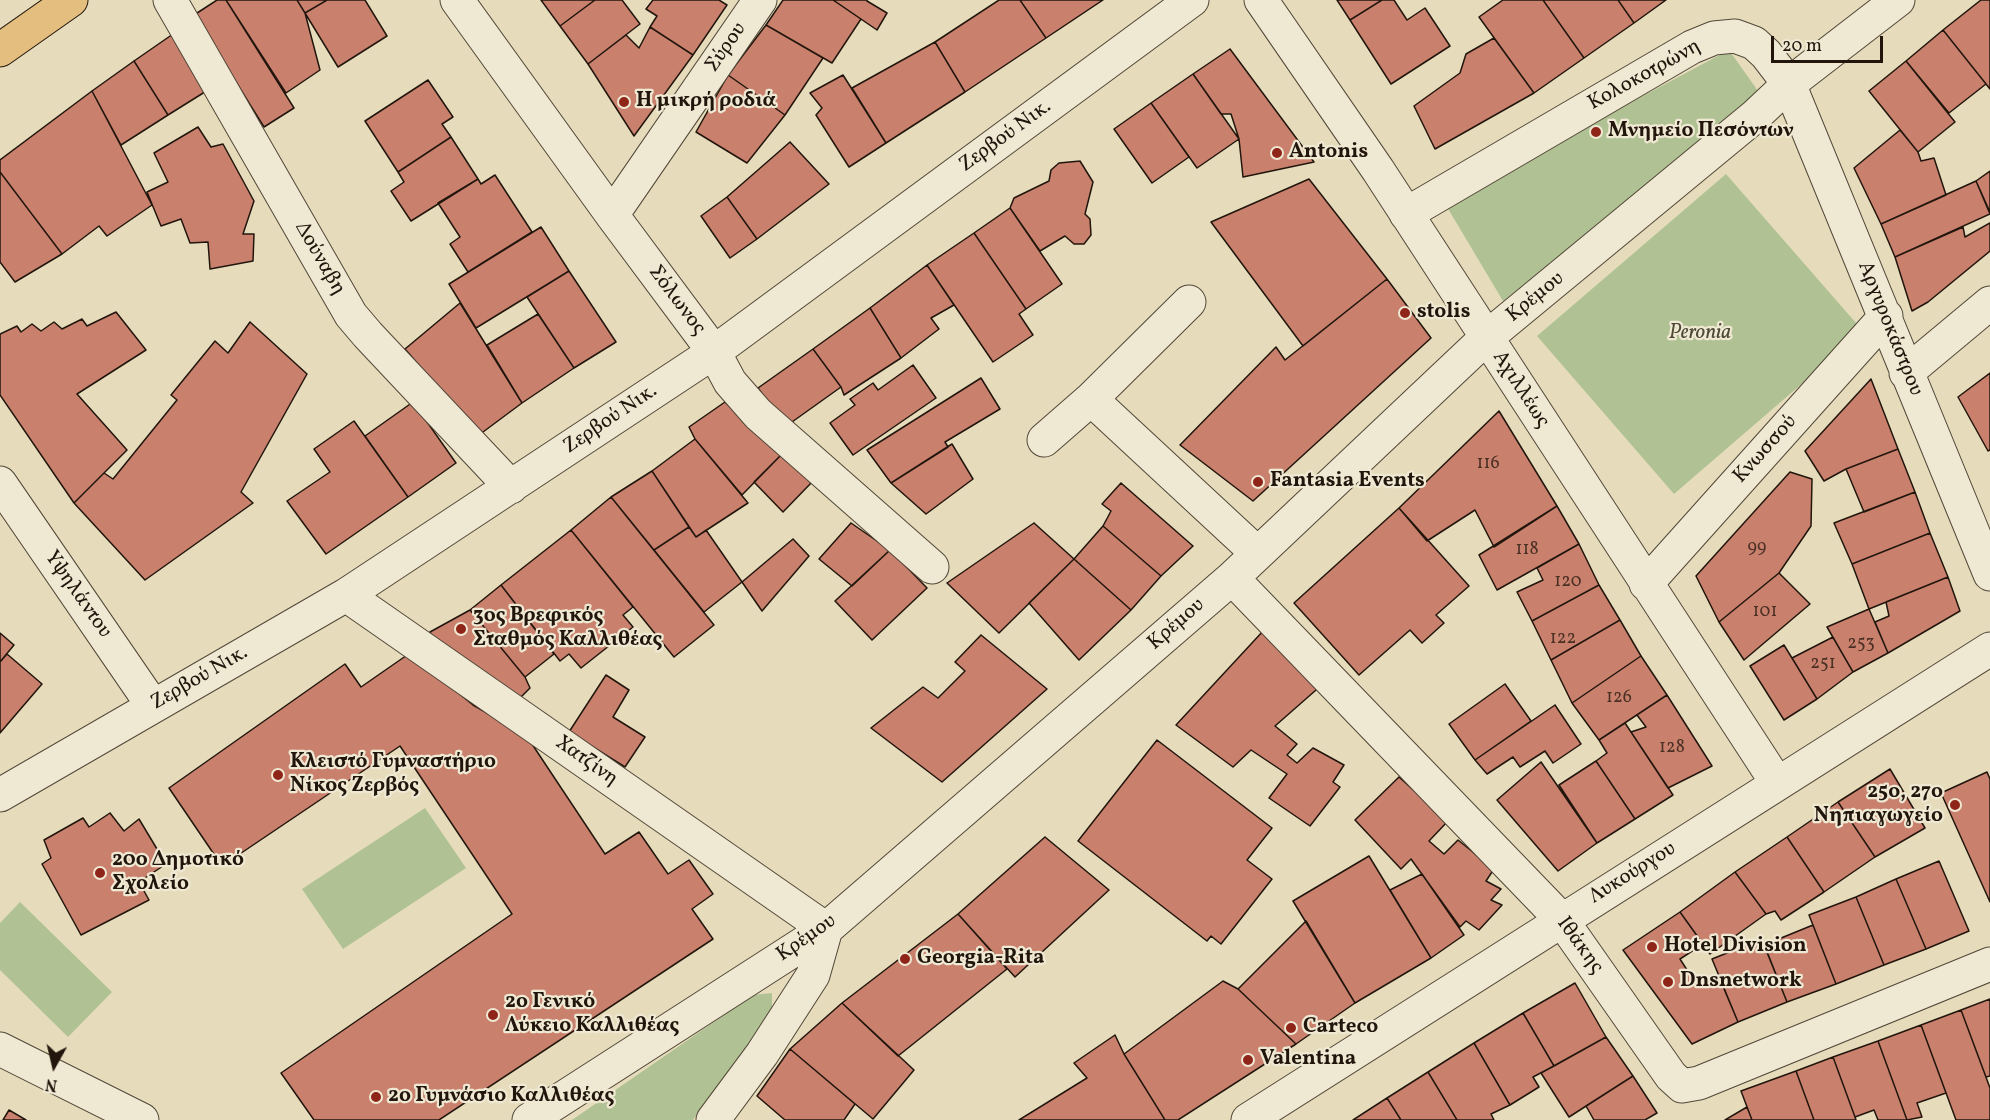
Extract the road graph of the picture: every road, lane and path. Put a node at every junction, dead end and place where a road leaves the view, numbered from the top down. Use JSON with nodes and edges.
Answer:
{"nodes":[{"id":1,"x":71,"y":0,"type":"edge"},
{"id":2,"x":170,"y":0,"type":"edge"},
{"id":3,"x":457,"y":0,"type":"edge"},
{"id":4,"x":760,"y":0,"type":"edge"},
{"id":5,"x":1192,"y":0,"type":"edge"},
{"id":6,"x":1261,"y":0,"type":"edge"},
{"id":7,"x":1898,"y":0,"type":"edge"},
{"id":8,"x":0,"y":50,"type":"edge"},
{"id":9,"x":1789,"y":84,"type":"junction"},
{"id":10,"x":1406,"y":214,"type":"junction"},
{"id":11,"x":612,"y":215,"type":"junction"},
{"id":12,"x":1189,"y":302,"type":"dead end"},
{"id":13,"x":1990,"y":303,"type":"edge"},
{"id":14,"x":1886,"y":316,"type":"junction"},
{"id":15,"x":1486,"y":338,"type":"junction"},
{"id":16,"x":714,"y":352,"type":"junction"},
{"id":17,"x":1906,"y":373,"type":"junction"},
{"id":18,"x":1091,"y":399,"type":"junction"},
{"id":19,"x":1044,"y":440,"type":"dead end"},
{"id":20,"x":0,"y":483,"type":"edge"},
{"id":21,"x":511,"y":487,"type":"junction"},
{"id":22,"x":1257,"y":553,"type":"junction"},
{"id":23,"x":932,"y":567,"type":"dead end"},
{"id":24,"x":1990,"y":574,"type":"edge"},
{"id":25,"x":1232,"y":578,"type":"junction"},
{"id":26,"x":1646,"y":584,"type":"junction"},
{"id":27,"x":346,"y":595,"type":"junction"},
{"id":28,"x":1990,"y":649,"type":"edge"},
{"id":29,"x":153,"y":706,"type":"junction"},
{"id":30,"x":1777,"y":783,"type":"junction"},
{"id":31,"x":0,"y":795,"type":"edge"},
{"id":32,"x":1562,"y":919,"type":"junction"},
{"id":33,"x":826,"y":929,"type":"junction"},
{"id":34,"x":1990,"y":964,"type":"edge"},
{"id":35,"x":0,"y":1049,"type":"edge"},
{"id":36,"x":142,"y":1120,"type":"edge"},
{"id":37,"x":529,"y":1120,"type":"edge"},
{"id":38,"x":713,"y":1120,"type":"edge"},
{"id":39,"x":1248,"y":1120,"type":"edge"}],
"edges":[{"from":1,"to":8,"type":"main road"},
{"from":2,"to":21,"type":"street","name":"Δούναβη"},
{"from":3,"to":11,"type":"street","name":"Σόλωνος"},
{"from":4,"to":11,"type":"street","name":"Σύρου"},
{"from":5,"to":16,"type":"street","name":"Ζερβού Νικ."},
{"from":6,"to":10,"type":"street","name":"Αχιλλέως"},
{"from":7,"to":9,"type":"street"},
{"from":9,"to":10,"type":"street","name":"Κολοκοτρώνη"},
{"from":9,"to":14,"type":"street","name":"Αργυροκάστρου"},
{"from":9,"to":15,"type":"street","name":"Κρέμου"},
{"from":10,"to":15,"type":"street","name":"Αχιλλέως"},
{"from":11,"to":16,"type":"street","name":"Σόλωνος"},
{"from":12,"to":18,"type":"street"},
{"from":13,"to":17,"type":"street"},
{"from":14,"to":17,"type":"street","name":"Αργυροκάστρου"},
{"from":14,"to":26,"type":"street","name":"Κνωσσού"},
{"from":15,"to":22,"type":"street","name":"Κρέμου"},
{"from":15,"to":26,"type":"street","name":"Αχιλλέως"},
{"from":16,"to":21,"type":"street","name":"Ζερβού Νικ."},
{"from":16,"to":23,"type":"street","name":"Σόλωνος"},
{"from":17,"to":24,"type":"street","name":"Αργυροκάστρου"},
{"from":18,"to":19,"type":"street"},
{"from":18,"to":22,"type":"street"},
{"from":20,"to":29,"type":"street","name":"Υψηλάντου"},
{"from":21,"to":27,"type":"street","name":"Ζερβού Νικ."},
{"from":22,"to":25,"type":"street","name":"Κρέμου"},
{"from":25,"to":32,"type":"street","name":"Ιθάκης"},
{"from":25,"to":33,"type":"street","name":"Κρέμου"},
{"from":26,"to":30,"type":"street","name":"Αχιλλέως"},
{"from":27,"to":29,"type":"street","name":"Ζερβού Νικ."},
{"from":27,"to":33,"type":"street","name":"Χατζίνη"},
{"from":28,"to":30,"type":"street","name":"Λυκούργου"},
{"from":29,"to":31,"type":"street","name":"Ζερβού Νικ."},
{"from":30,"to":32,"type":"street","name":"Λυκούργου"},
{"from":32,"to":34,"type":"street","name":"Ιθάκης"},
{"from":32,"to":39,"type":"street","name":"Λυκούργου"},
{"from":33,"to":37,"type":"street","name":"Κρέμου"},
{"from":33,"to":38,"type":"street"},
{"from":35,"to":36,"type":"street"}]}
